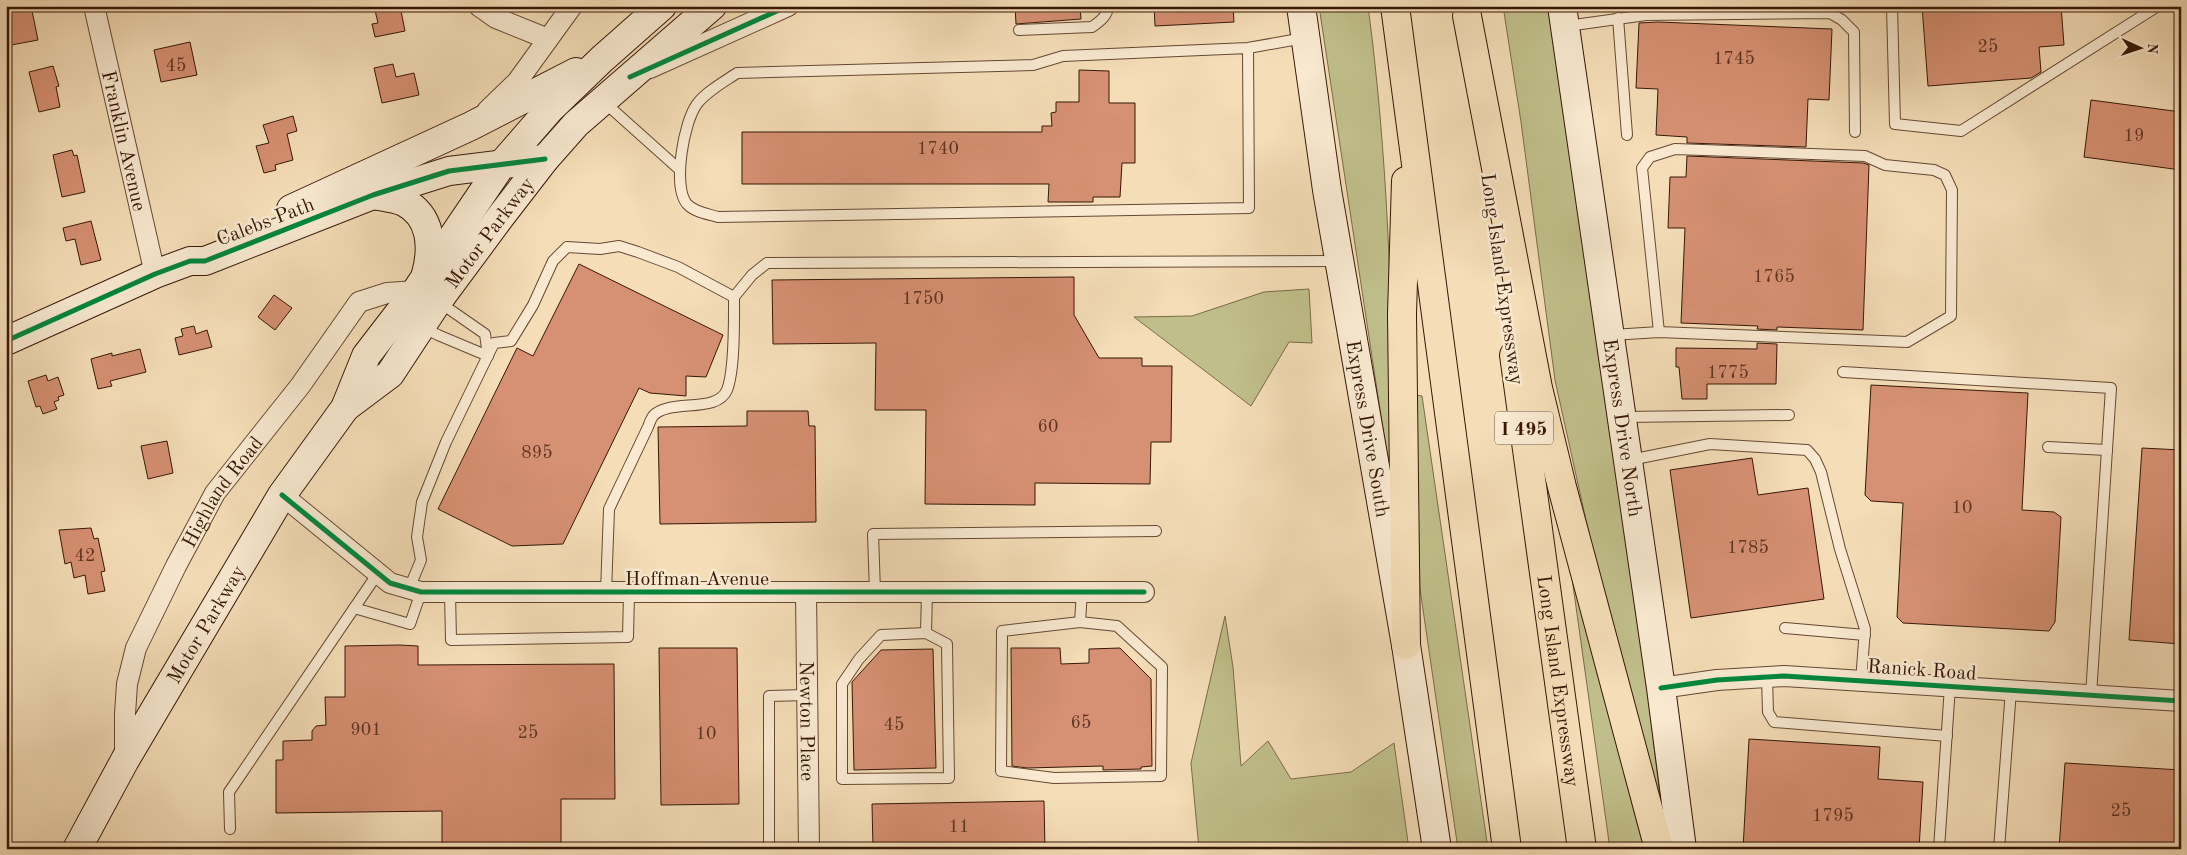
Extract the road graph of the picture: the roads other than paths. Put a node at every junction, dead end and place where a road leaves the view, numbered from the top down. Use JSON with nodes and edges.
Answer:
{"nodes":[{"id":1,"x":94,"y":6,"type":"edge"},
{"id":2,"x":479,"y":6,"type":"edge"},
{"id":3,"x":572,"y":6,"type":"edge"},
{"id":4,"x":662,"y":6,"type":"edge"},
{"id":5,"x":712,"y":6,"type":"edge"},
{"id":6,"x":788,"y":6,"type":"edge"},
{"id":7,"x":1108,"y":6,"type":"edge"},
{"id":8,"x":1301,"y":6,"type":"edge"},
{"id":9,"x":1395,"y":6,"type":"edge"},
{"id":10,"x":1892,"y":6,"type":"edge"},
{"id":11,"x":2158,"y":6,"type":"edge"},
{"id":12,"x":2144,"y":10,"type":"edge"},
{"id":13,"x":1466,"y":11,"type":"edge"},
{"id":14,"x":1563,"y":16,"type":"edge"},
{"id":15,"x":1618,"y":18,"type":"junction"},
{"id":16,"x":1019,"y":30,"type":"dead end"},
{"id":17,"x":1305,"y":38,"type":"junction"},
{"id":18,"x":548,"y":39,"type":"junction"},
{"id":19,"x":1248,"y":48,"type":"junction"},
{"id":20,"x":602,"y":59,"type":"junction"},
{"id":21,"x":630,"y":77,"type":"junction"},
{"id":22,"x":603,"y":101,"type":"junction"},
{"id":23,"x":471,"y":126,"type":"junction"},
{"id":24,"x":1411,"y":127,"type":"junction"},
{"id":25,"x":1855,"y":132,"type":"dead end"},
{"id":26,"x":1627,"y":136,"type":"dead end"},
{"id":27,"x":545,"y":159,"type":"junction"},
{"id":28,"x":502,"y":164,"type":"junction"},
{"id":29,"x":680,"y":170,"type":"junction"},
{"id":30,"x":373,"y":195,"type":"junction"},
{"id":31,"x":190,"y":261,"type":"junction"},
{"id":32,"x":1338,"y":261,"type":"junction"},
{"id":33,"x":155,"y":274,"type":"junction"},
{"id":34,"x":426,"y":290,"type":"junction"},
{"id":35,"x":734,"y":297,"type":"junction"},
{"id":36,"x":421,"y":326,"type":"junction"},
{"id":37,"x":1659,"y":332,"type":"junction"},
{"id":38,"x":1608,"y":335,"type":"junction"},
{"id":39,"x":6,"y":341,"type":"edge"},
{"id":40,"x":488,"y":356,"type":"junction"},
{"id":41,"x":1843,"y":372,"type":"dead end"},
{"id":42,"x":345,"y":408,"type":"junction"},
{"id":43,"x":1789,"y":415,"type":"dead end"},
{"id":44,"x":1620,"y":417,"type":"junction"},
{"id":45,"x":2048,"y":447,"type":"dead end"},
{"id":46,"x":2107,"y":450,"type":"junction"},
{"id":47,"x":1627,"y":461,"type":"junction"},
{"id":48,"x":282,"y":495,"type":"junction"},
{"id":49,"x":1156,"y":531,"type":"dead end"},
{"id":50,"x":378,"y":574,"type":"junction"},
{"id":51,"x":415,"y":591,"type":"junction"},
{"id":52,"x":1082,"y":591,"type":"junction"},
{"id":53,"x":450,"y":592,"type":"junction"},
{"id":54,"x":606,"y":592,"type":"junction"},
{"id":55,"x":875,"y":592,"type":"junction"},
{"id":56,"x":927,"y":592,"type":"junction"},
{"id":57,"x":1144,"y":592,"type":"dead end"},
{"id":58,"x":629,"y":593,"type":"junction"},
{"id":59,"x":806,"y":593,"type":"junction"},
{"id":60,"x":354,"y":608,"type":"junction"},
{"id":61,"x":1080,"y":622,"type":"junction"},
{"id":62,"x":1785,"y":628,"type":"dead end"},
{"id":63,"x":926,"y":633,"type":"junction"},
{"id":64,"x":1865,"y":635,"type":"junction"},
{"id":65,"x":1406,"y":645,"type":"junction"},
{"id":66,"x":1767,"y":677,"type":"junction"},
{"id":67,"x":1861,"y":681,"type":"junction"},
{"id":68,"x":1950,"y":686,"type":"junction"},
{"id":69,"x":1661,"y":688,"type":"junction"},
{"id":70,"x":2011,"y":690,"type":"junction"},
{"id":71,"x":807,"y":695,"type":"junction"},
{"id":72,"x":2092,"y":695,"type":"junction"},
{"id":73,"x":2181,"y":701,"type":"edge"},
{"id":74,"x":1947,"y":736,"type":"junction"},
{"id":75,"x":126,"y":760,"type":"junction"},
{"id":76,"x":230,"y":829,"type":"dead end"},
{"id":77,"x":77,"y":849,"type":"edge"},
{"id":78,"x":769,"y":849,"type":"edge"},
{"id":79,"x":809,"y":849,"type":"edge"},
{"id":80,"x":1437,"y":849,"type":"edge"},
{"id":81,"x":1507,"y":849,"type":"edge"},
{"id":82,"x":1582,"y":849,"type":"edge"},
{"id":83,"x":1659,"y":849,"type":"edge"},
{"id":84,"x":1682,"y":849,"type":"edge"},
{"id":85,"x":1939,"y":849,"type":"edge"},
{"id":86,"x":1999,"y":849,"type":"edge"}],
"edges":[{"from":1,"to":33,"type":"street","name":"Franklin Avenue"},
{"from":2,"to":18,"type":"street"},
{"from":3,"to":18,"type":"street"},
{"from":4,"to":20,"type":"main road","name":"Motor Parkway"},
{"from":5,"to":21,"type":"main road","name":"Motor Parkway"},
{"from":6,"to":21,"type":"street"},
{"from":7,"to":16,"type":"lane"},
{"from":8,"to":17,"type":"main road","name":"Express Drive South"},
{"from":9,"to":24,"type":"highway"},
{"from":10,"to":12,"type":"lane"},
{"from":11,"to":12,"type":"lane"},
{"from":13,"to":82,"type":"highway","name":"Long Island Expressway","number":"I 495"},
{"from":13,"to":83,"type":"highway"},
{"from":14,"to":15,"type":"lane"},
{"from":14,"to":38,"type":"main road","name":"Express Drive North"},
{"from":15,"to":25,"type":"lane"},
{"from":15,"to":26,"type":"lane"},
{"from":17,"to":19,"type":"lane"},
{"from":17,"to":32,"type":"main road","name":"Express Drive South"},
{"from":18,"to":23,"type":"street"},
{"from":19,"to":29,"type":"lane"},
{"from":19,"to":29,"type":"lane"},
{"from":20,"to":23,"type":"main road"},
{"from":20,"to":28,"type":"main road","name":"Motor Parkway"},
{"from":21,"to":22,"type":"main road","name":"Motor Parkway"},
{"from":22,"to":27,"type":"main road","name":"Motor Parkway"},
{"from":22,"to":29,"type":"lane"},
{"from":23,"to":31,"type":"main road"},
{"from":24,"to":65,"type":"highway"},
{"from":24,"to":81,"type":"highway"},
{"from":27,"to":28,"type":"main road","name":"Calebs Path"},
{"from":27,"to":34,"type":"main road","name":"Motor Parkway"},
{"from":28,"to":30,"type":"main road","name":"Calebs Path"},
{"from":28,"to":34,"type":"main road","name":"Motor Parkway"},
{"from":30,"to":31,"type":"main road","name":"Calebs Path"},
{"from":30,"to":34,"type":"main road"},
{"from":31,"to":33,"type":"main road","name":"Calebs Path"},
{"from":32,"to":35,"type":"lane"},
{"from":32,"to":65,"type":"main road","name":"Express Drive South"},
{"from":33,"to":39,"type":"main road","name":"Calebs Path"},
{"from":34,"to":36,"type":"main road","name":"Motor Parkway"},
{"from":34,"to":40,"type":"lane"},
{"from":34,"to":42,"type":"main road","name":"Motor Parkway"},
{"from":34,"to":75,"type":"street","name":"Highland Road"},
{"from":35,"to":40,"type":"lane"},
{"from":35,"to":54,"type":"lane"},
{"from":36,"to":40,"type":"lane"},
{"from":36,"to":42,"type":"main road","name":"Motor Parkway"},
{"from":37,"to":37,"type":"lane"},
{"from":37,"to":38,"type":"lane"},
{"from":38,"to":44,"type":"main road","name":"Express Drive North"},
{"from":40,"to":51,"type":"lane"},
{"from":41,"to":46,"type":"lane"},
{"from":42,"to":48,"type":"main road","name":"Motor Parkway"},
{"from":43,"to":44,"type":"lane"},
{"from":44,"to":47,"type":"main road","name":"Express Drive North"},
{"from":45,"to":46,"type":"lane"},
{"from":46,"to":72,"type":"lane"},
{"from":47,"to":64,"type":"lane"},
{"from":47,"to":69,"type":"main road","name":"Express Drive North"},
{"from":48,"to":50,"type":"street","name":"Hoffman Avenue"},
{"from":48,"to":75,"type":"main road","name":"Motor Parkway"},
{"from":49,"to":55,"type":"lane"},
{"from":50,"to":51,"type":"street","name":"Hoffman Avenue"},
{"from":50,"to":60,"type":"lane"},
{"from":51,"to":53,"type":"street","name":"Hoffman Avenue"},
{"from":51,"to":60,"type":"lane"},
{"from":52,"to":56,"type":"street","name":"Hoffman Avenue"},
{"from":52,"to":57,"type":"street","name":"Hoffman Avenue"},
{"from":52,"to":61,"type":"lane"},
{"from":53,"to":54,"type":"street","name":"Hoffman Avenue"},
{"from":53,"to":58,"type":"lane"},
{"from":54,"to":58,"type":"street","name":"Hoffman Avenue"},
{"from":55,"to":56,"type":"street","name":"Hoffman Avenue"},
{"from":55,"to":59,"type":"street","name":"Hoffman Avenue"},
{"from":56,"to":63,"type":"lane"},
{"from":58,"to":59,"type":"street","name":"Hoffman Avenue"},
{"from":59,"to":71,"type":"street","name":"Newton Place"},
{"from":60,"to":76,"type":"lane"},
{"from":61,"to":61,"type":"lane"},
{"from":62,"to":64,"type":"lane"},
{"from":63,"to":63,"type":"lane"},
{"from":64,"to":67,"type":"lane"},
{"from":65,"to":80,"type":"main road","name":"Express Drive South"},
{"from":66,"to":67,"type":"street","name":"Ranick Road"},
{"from":66,"to":69,"type":"street","name":"Ranick Road"},
{"from":66,"to":74,"type":"lane"},
{"from":67,"to":68,"type":"street","name":"Ranick Road"},
{"from":68,"to":70,"type":"street","name":"Ranick Road"},
{"from":68,"to":74,"type":"lane"},
{"from":69,"to":84,"type":"main road","name":"Express Drive North"},
{"from":70,"to":72,"type":"street","name":"Ranick Road"},
{"from":70,"to":86,"type":"lane"},
{"from":71,"to":78,"type":"lane"},
{"from":71,"to":79,"type":"street","name":"Newton Place"},
{"from":72,"to":73,"type":"street","name":"Ranick Road"},
{"from":74,"to":85,"type":"lane"},
{"from":75,"to":77,"type":"main road","name":"Motor Parkway"}]}
